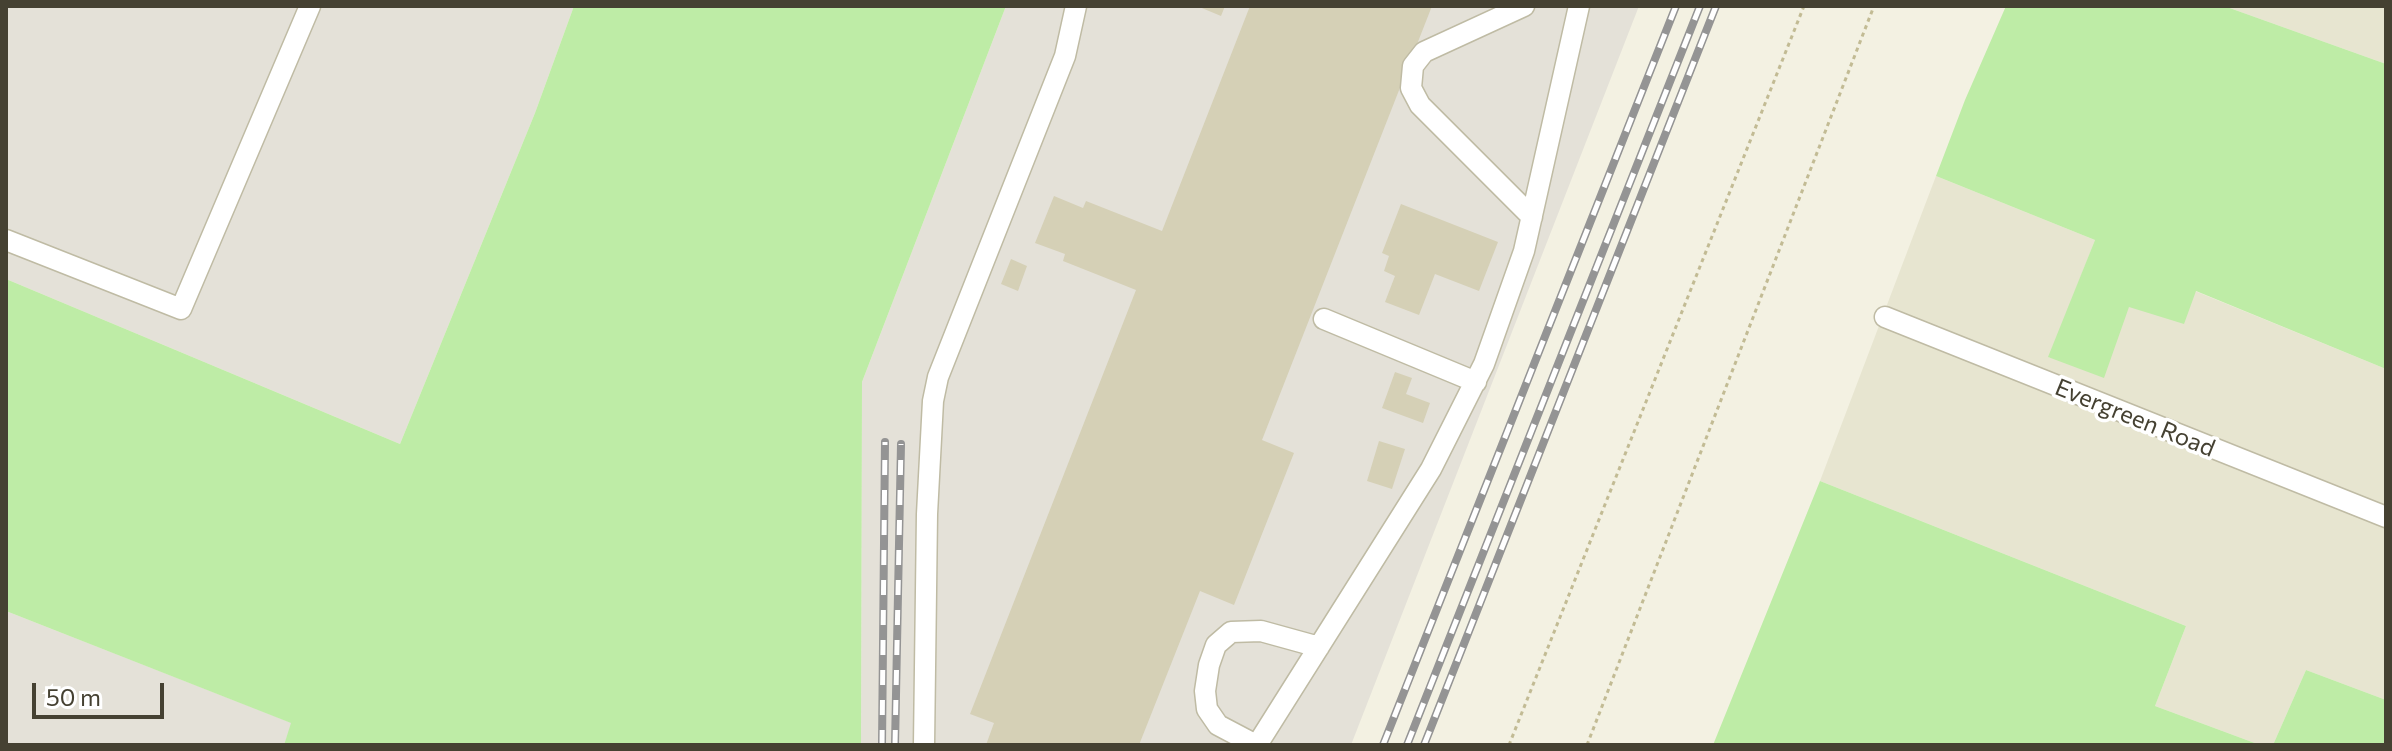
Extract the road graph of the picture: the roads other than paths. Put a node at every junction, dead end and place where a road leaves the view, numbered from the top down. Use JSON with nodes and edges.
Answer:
{"nodes":[{"id":1,"x":310,"y":6,"type":"edge"},
{"id":2,"x":1076,"y":6,"type":"edge"},
{"id":3,"x":1524,"y":6,"type":"edge"},
{"id":4,"x":1579,"y":6,"type":"edge"},
{"id":5,"x":1532,"y":217,"type":"junction"},
{"id":6,"x":6,"y":240,"type":"edge"},
{"id":7,"x":1885,"y":317,"type":"dead end"},
{"id":8,"x":1324,"y":319,"type":"dead end"},
{"id":9,"x":1476,"y":382,"type":"junction"},
{"id":10,"x":2386,"y":517,"type":"edge"},
{"id":11,"x":1319,"y":647,"type":"junction"},
{"id":12,"x":924,"y":745,"type":"edge"},
{"id":13,"x":1256,"y":745,"type":"edge"}],
"edges":[{"from":1,"to":6,"type":"street"},
{"from":2,"to":12,"type":"street"},
{"from":3,"to":5,"type":"street"},
{"from":4,"to":5,"type":"street"},
{"from":5,"to":9,"type":"street"},
{"from":7,"to":10,"type":"street","name":"Evergreen Road"},
{"from":8,"to":9,"type":"street"},
{"from":9,"to":11,"type":"street"},
{"from":11,"to":13,"type":"street"},
{"from":11,"to":13,"type":"street"}]}
